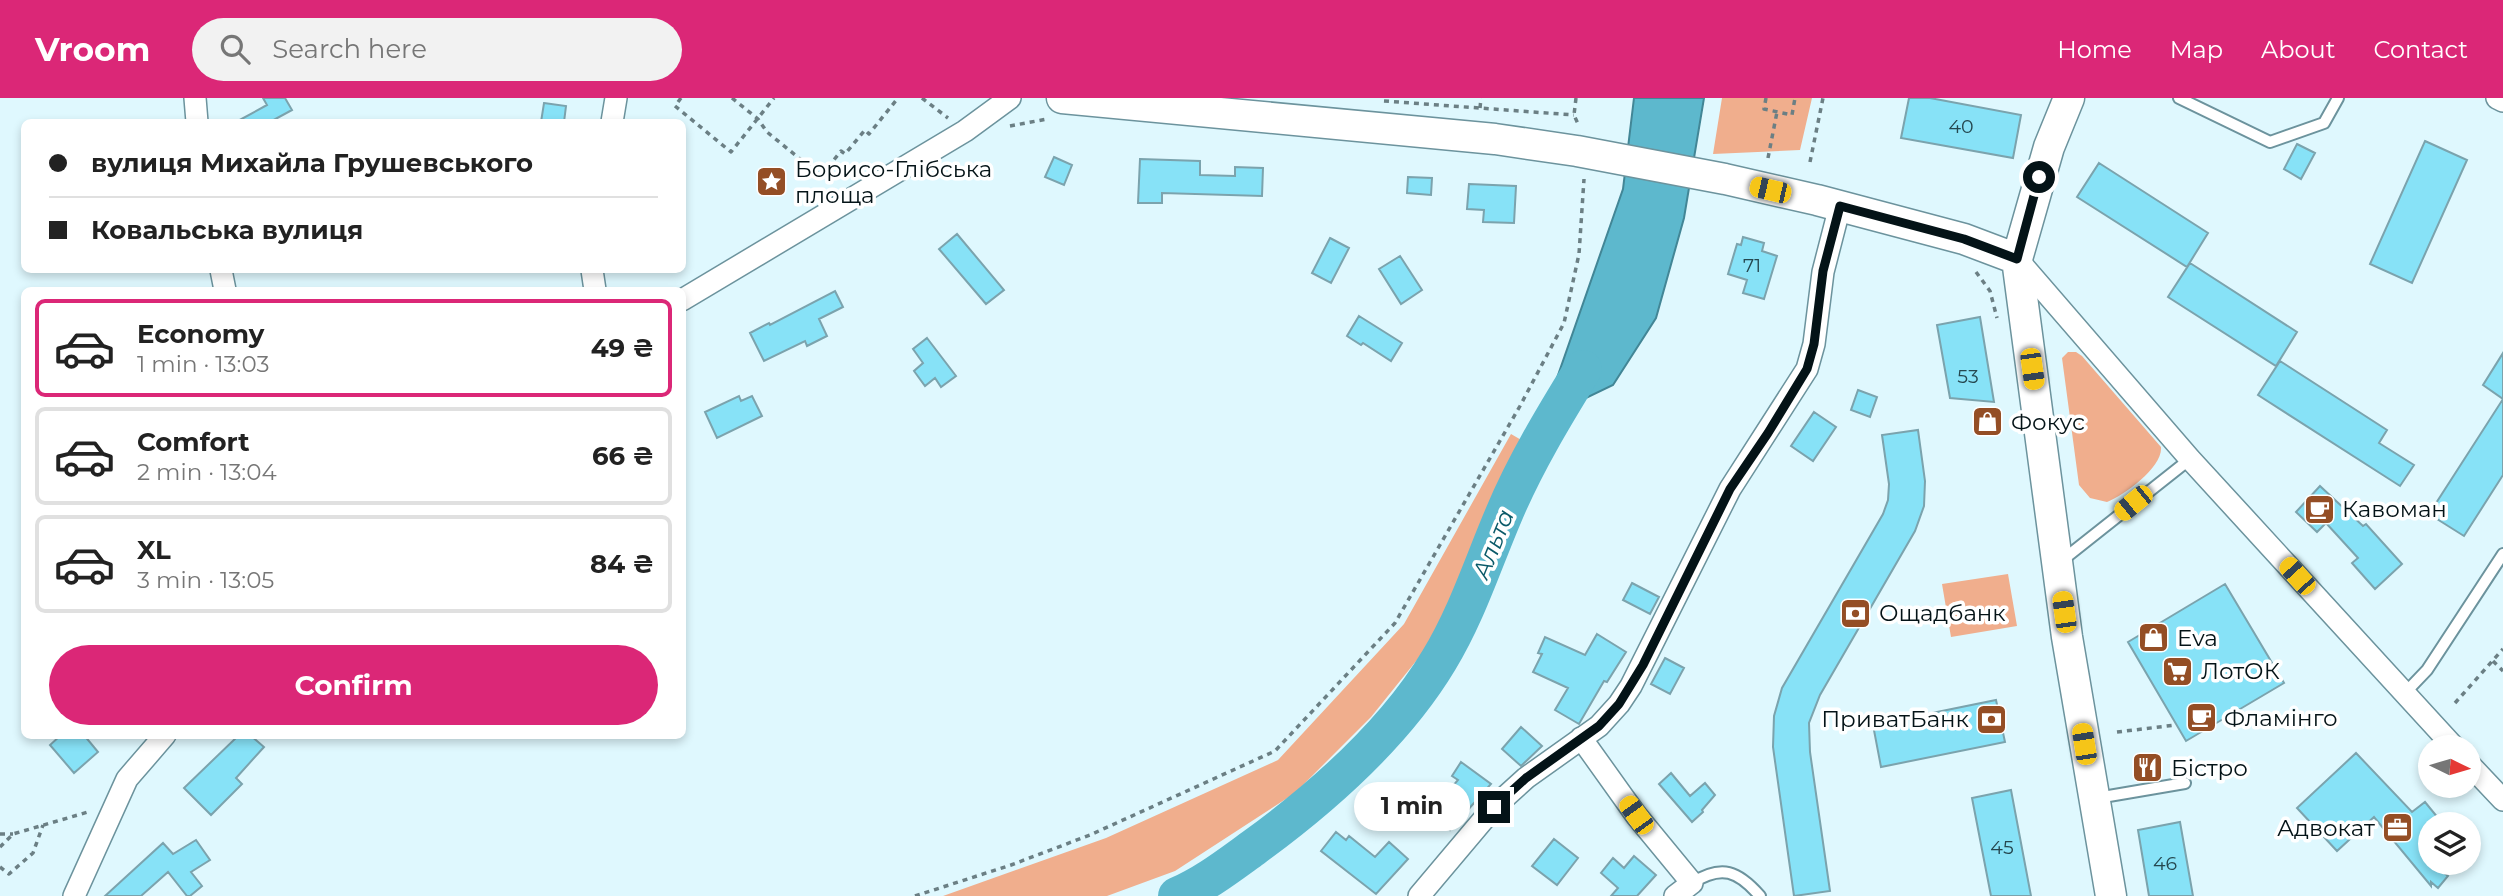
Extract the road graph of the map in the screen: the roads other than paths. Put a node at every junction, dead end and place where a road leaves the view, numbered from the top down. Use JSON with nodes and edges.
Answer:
{"nodes":[{"id":1,"x":195,"y":98,"type":"edge"},
{"id":2,"x":616,"y":98,"type":"edge"},
{"id":3,"x":1010,"y":98,"type":"edge"},
{"id":4,"x":1062,"y":98,"type":"edge"},
{"id":5,"x":2069,"y":98,"type":"edge"},
{"id":6,"x":2179,"y":98,"type":"edge"},
{"id":7,"x":2338,"y":98,"type":"edge"},
{"id":8,"x":2497,"y":98,"type":"edge"},
{"id":9,"x":2503,"y":101,"type":"edge"},
{"id":10,"x":197,"y":119,"type":"edge"},
{"id":11,"x":612,"y":119,"type":"edge"},
{"id":12,"x":1840,"y":206,"type":"junction"},
{"id":13,"x":2017,"y":259,"type":"junction"},
{"id":14,"x":686,"y":298,"type":"edge"},
{"id":15,"x":2190,"y":458,"type":"junction"},
{"id":16,"x":2503,"y":554,"type":"edge"},
{"id":17,"x":2057,"y":563,"type":"junction"},
{"id":18,"x":2404,"y":694,"type":"junction"},
{"id":19,"x":2443,"y":735,"type":"edge"},
{"id":20,"x":1581,"y":738,"type":"junction"},
{"id":21,"x":162,"y":739,"type":"edge"},
{"id":22,"x":2482,"y":778,"type":"edge"},
{"id":23,"x":2185,"y":783,"type":"dead end"},
{"id":24,"x":2094,"y":799,"type":"junction"},
{"id":25,"x":2503,"y":800,"type":"edge"},
{"id":26,"x":1683,"y":889,"type":"edge"},
{"id":27,"x":74,"y":896,"type":"edge"},
{"id":28,"x":1419,"y":896,"type":"edge"},
{"id":29,"x":1760,"y":896,"type":"edge"},
{"id":30,"x":2111,"y":896,"type":"edge"}],
"edges":[{"from":1,"to":10,"type":"street"},
{"from":2,"to":11,"type":"street"},
{"from":3,"to":14,"type":"street"},
{"from":4,"to":12,"type":"main road"},
{"from":5,"to":13,"type":"main road"},
{"from":6,"to":7,"type":"lane"},
{"from":8,"to":9,"type":"street"},
{"from":12,"to":13,"type":"main road"},
{"from":12,"to":20,"type":"street"},
{"from":13,"to":15,"type":"street"},
{"from":13,"to":17,"type":"main road"},
{"from":15,"to":17,"type":"lane"},
{"from":15,"to":18,"type":"street"},
{"from":16,"to":18,"type":"lane"},
{"from":17,"to":24,"type":"main road"},
{"from":18,"to":19,"type":"street"},
{"from":20,"to":26,"type":"street"},
{"from":20,"to":28,"type":"street"},
{"from":21,"to":27,"type":"street"},
{"from":22,"to":25,"type":"street"},
{"from":23,"to":24,"type":"lane"},
{"from":24,"to":30,"type":"main road"},
{"from":26,"to":29,"type":"lane"}]}
